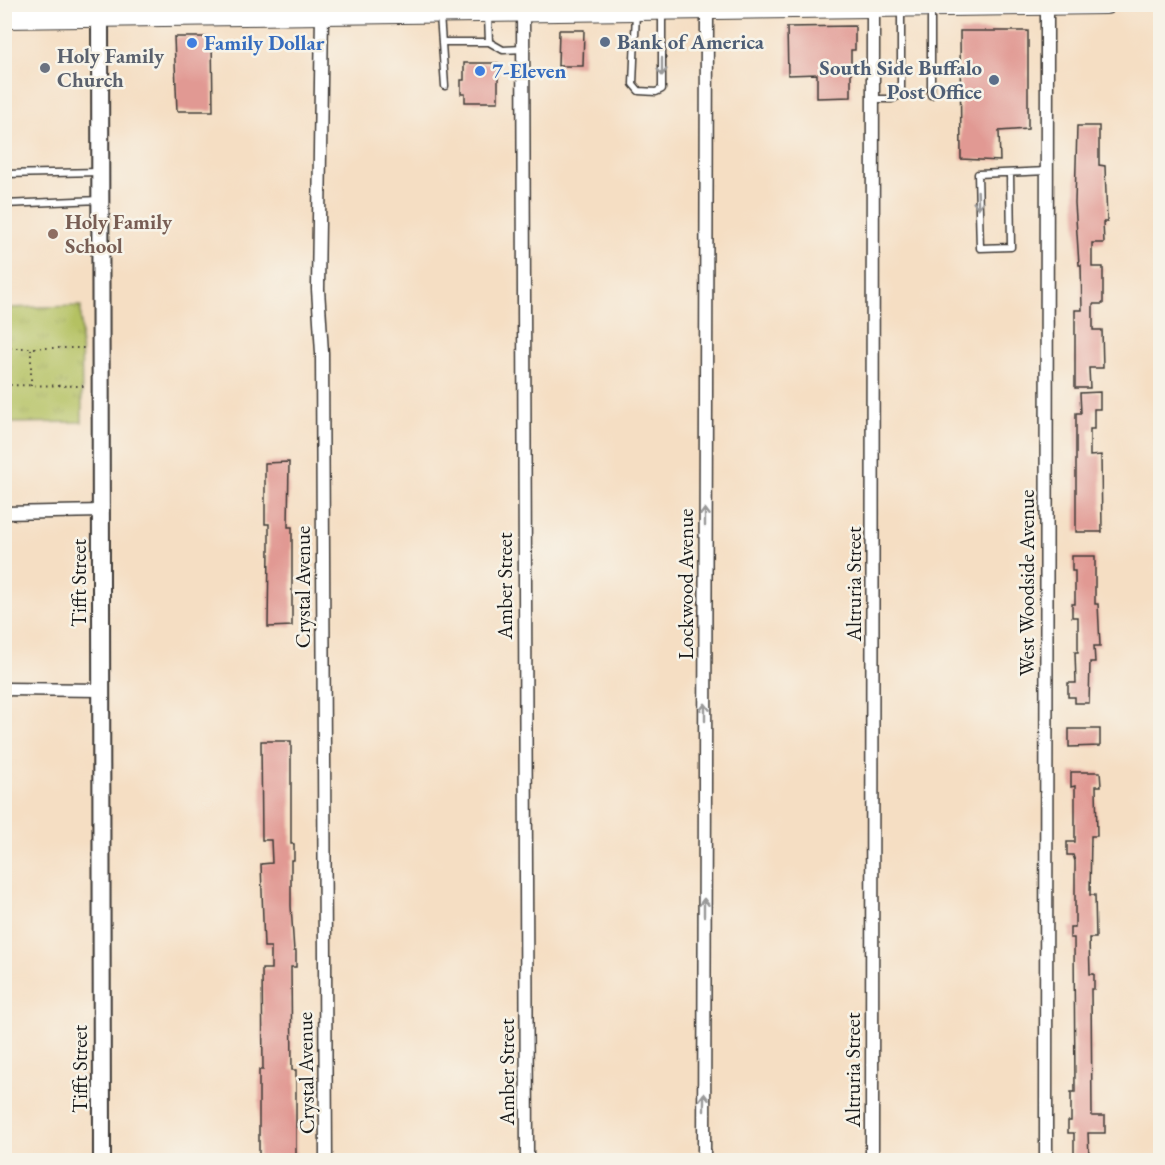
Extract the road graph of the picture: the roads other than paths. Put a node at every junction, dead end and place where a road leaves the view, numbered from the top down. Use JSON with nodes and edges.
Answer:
{"nodes":[{"id":1,"x":1106,"y":4,"type":"edge"},
{"id":2,"x":965,"y":5,"type":"edge"},
{"id":3,"x":1047,"y":5,"type":"edge"},
{"id":4,"x":707,"y":6,"type":"edge"},
{"id":5,"x":793,"y":6,"type":"edge"},
{"id":6,"x":901,"y":6,"type":"junction"},
{"id":7,"x":931,"y":6,"type":"junction"},
{"id":8,"x":616,"y":7,"type":"edge"},
{"id":9,"x":873,"y":7,"type":"junction"},
{"id":10,"x":440,"y":8,"type":"edge"},
{"id":11,"x":263,"y":9,"type":"edge"},
{"id":12,"x":636,"y":9,"type":"junction"},
{"id":13,"x":662,"y":9,"type":"junction"},
{"id":14,"x":100,"y":11,"type":"edge"},
{"id":15,"x":488,"y":11,"type":"junction"},
{"id":16,"x":524,"y":11,"type":"junction"},
{"id":17,"x":322,"y":13,"type":"junction"},
{"id":18,"x":4,"y":18,"type":"edge"},
{"id":19,"x":444,"y":42,"type":"junction"},
{"id":20,"x":489,"y":42,"type":"junction"},
{"id":21,"x":524,"y":49,"type":"junction"},
{"id":22,"x":445,"y":86,"type":"dead end"},
{"id":23,"x":931,"y":95,"type":"dead end"},
{"id":24,"x":873,"y":99,"type":"junction"},
{"id":25,"x":1048,"y":171,"type":"junction"},
{"id":26,"x":100,"y":172,"type":"junction"},
{"id":27,"x":1010,"y":173,"type":"junction"},
{"id":28,"x":4,"y":174,"type":"edge"},
{"id":29,"x":100,"y":200,"type":"junction"},
{"id":30,"x":4,"y":204,"type":"edge"},
{"id":31,"x":102,"y":512,"type":"junction"},
{"id":32,"x":4,"y":513,"type":"edge"},
{"id":33,"x":4,"y":689,"type":"edge"},
{"id":34,"x":102,"y":690,"type":"junction"},
{"id":35,"x":102,"y":1161,"type":"edge"},
{"id":36,"x":326,"y":1161,"type":"edge"},
{"id":37,"x":527,"y":1161,"type":"edge"},
{"id":38,"x":704,"y":1161,"type":"edge"},
{"id":39,"x":872,"y":1161,"type":"edge"},
{"id":40,"x":1046,"y":1161,"type":"edge"}],
"edges":[{"from":1,"to":3,"type":"main road"},
{"from":2,"to":3,"type":"main road"},
{"from":2,"to":7,"type":"main road"},
{"from":3,"to":25,"type":"street","name":"West Woodside Avenue"},
{"from":4,"to":5,"type":"main road"},
{"from":4,"to":13,"type":"main road"},
{"from":38,"to":4,"type":"street","name":"Lockwood Avenue","one_way":true},
{"from":5,"to":9,"type":"main road"},
{"from":6,"to":7,"type":"main road"},
{"from":6,"to":9,"type":"main road"},
{"from":6,"to":24,"type":"lane"},
{"from":7,"to":23,"type":"lane"},
{"from":8,"to":12,"type":"main road"},
{"from":8,"to":16,"type":"main road"},
{"from":9,"to":24,"type":"street","name":"Altruria Street"},
{"from":10,"to":15,"type":"main road"},
{"from":10,"to":17,"type":"main road"},
{"from":10,"to":19,"type":"lane"},
{"from":11,"to":14,"type":"main road"},
{"from":11,"to":17,"type":"main road"},
{"from":12,"to":13,"type":"main road"},
{"from":13,"to":12,"type":"lane","one_way":true},
{"from":14,"to":18,"type":"main road"},
{"from":14,"to":26,"type":"street","name":"Tifft Street"},
{"from":15,"to":16,"type":"main road"},
{"from":15,"to":20,"type":"lane"},
{"from":16,"to":21,"type":"street","name":"Amber Street"},
{"from":17,"to":36,"type":"street","name":"Crystal Avenue"},
{"from":19,"to":20,"type":"lane"},
{"from":19,"to":22,"type":"lane"},
{"from":20,"to":21,"type":"lane"},
{"from":21,"to":37,"type":"street","name":"Amber Street"},
{"from":24,"to":39,"type":"street","name":"Altruria Street"},
{"from":25,"to":27,"type":"lane"},
{"from":25,"to":40,"type":"street","name":"West Woodside Avenue"},
{"from":26,"to":28,"type":"lane"},
{"from":26,"to":29,"type":"street","name":"Tifft Street"},
{"from":27,"to":27,"type":"lane","one_way":true},
{"from":29,"to":30,"type":"lane"},
{"from":29,"to":31,"type":"street","name":"Tifft Street"},
{"from":31,"to":32,"type":"street"},
{"from":31,"to":34,"type":"street","name":"Tifft Street"},
{"from":33,"to":34,"type":"street"},
{"from":34,"to":35,"type":"street","name":"Tifft Street"}]}
